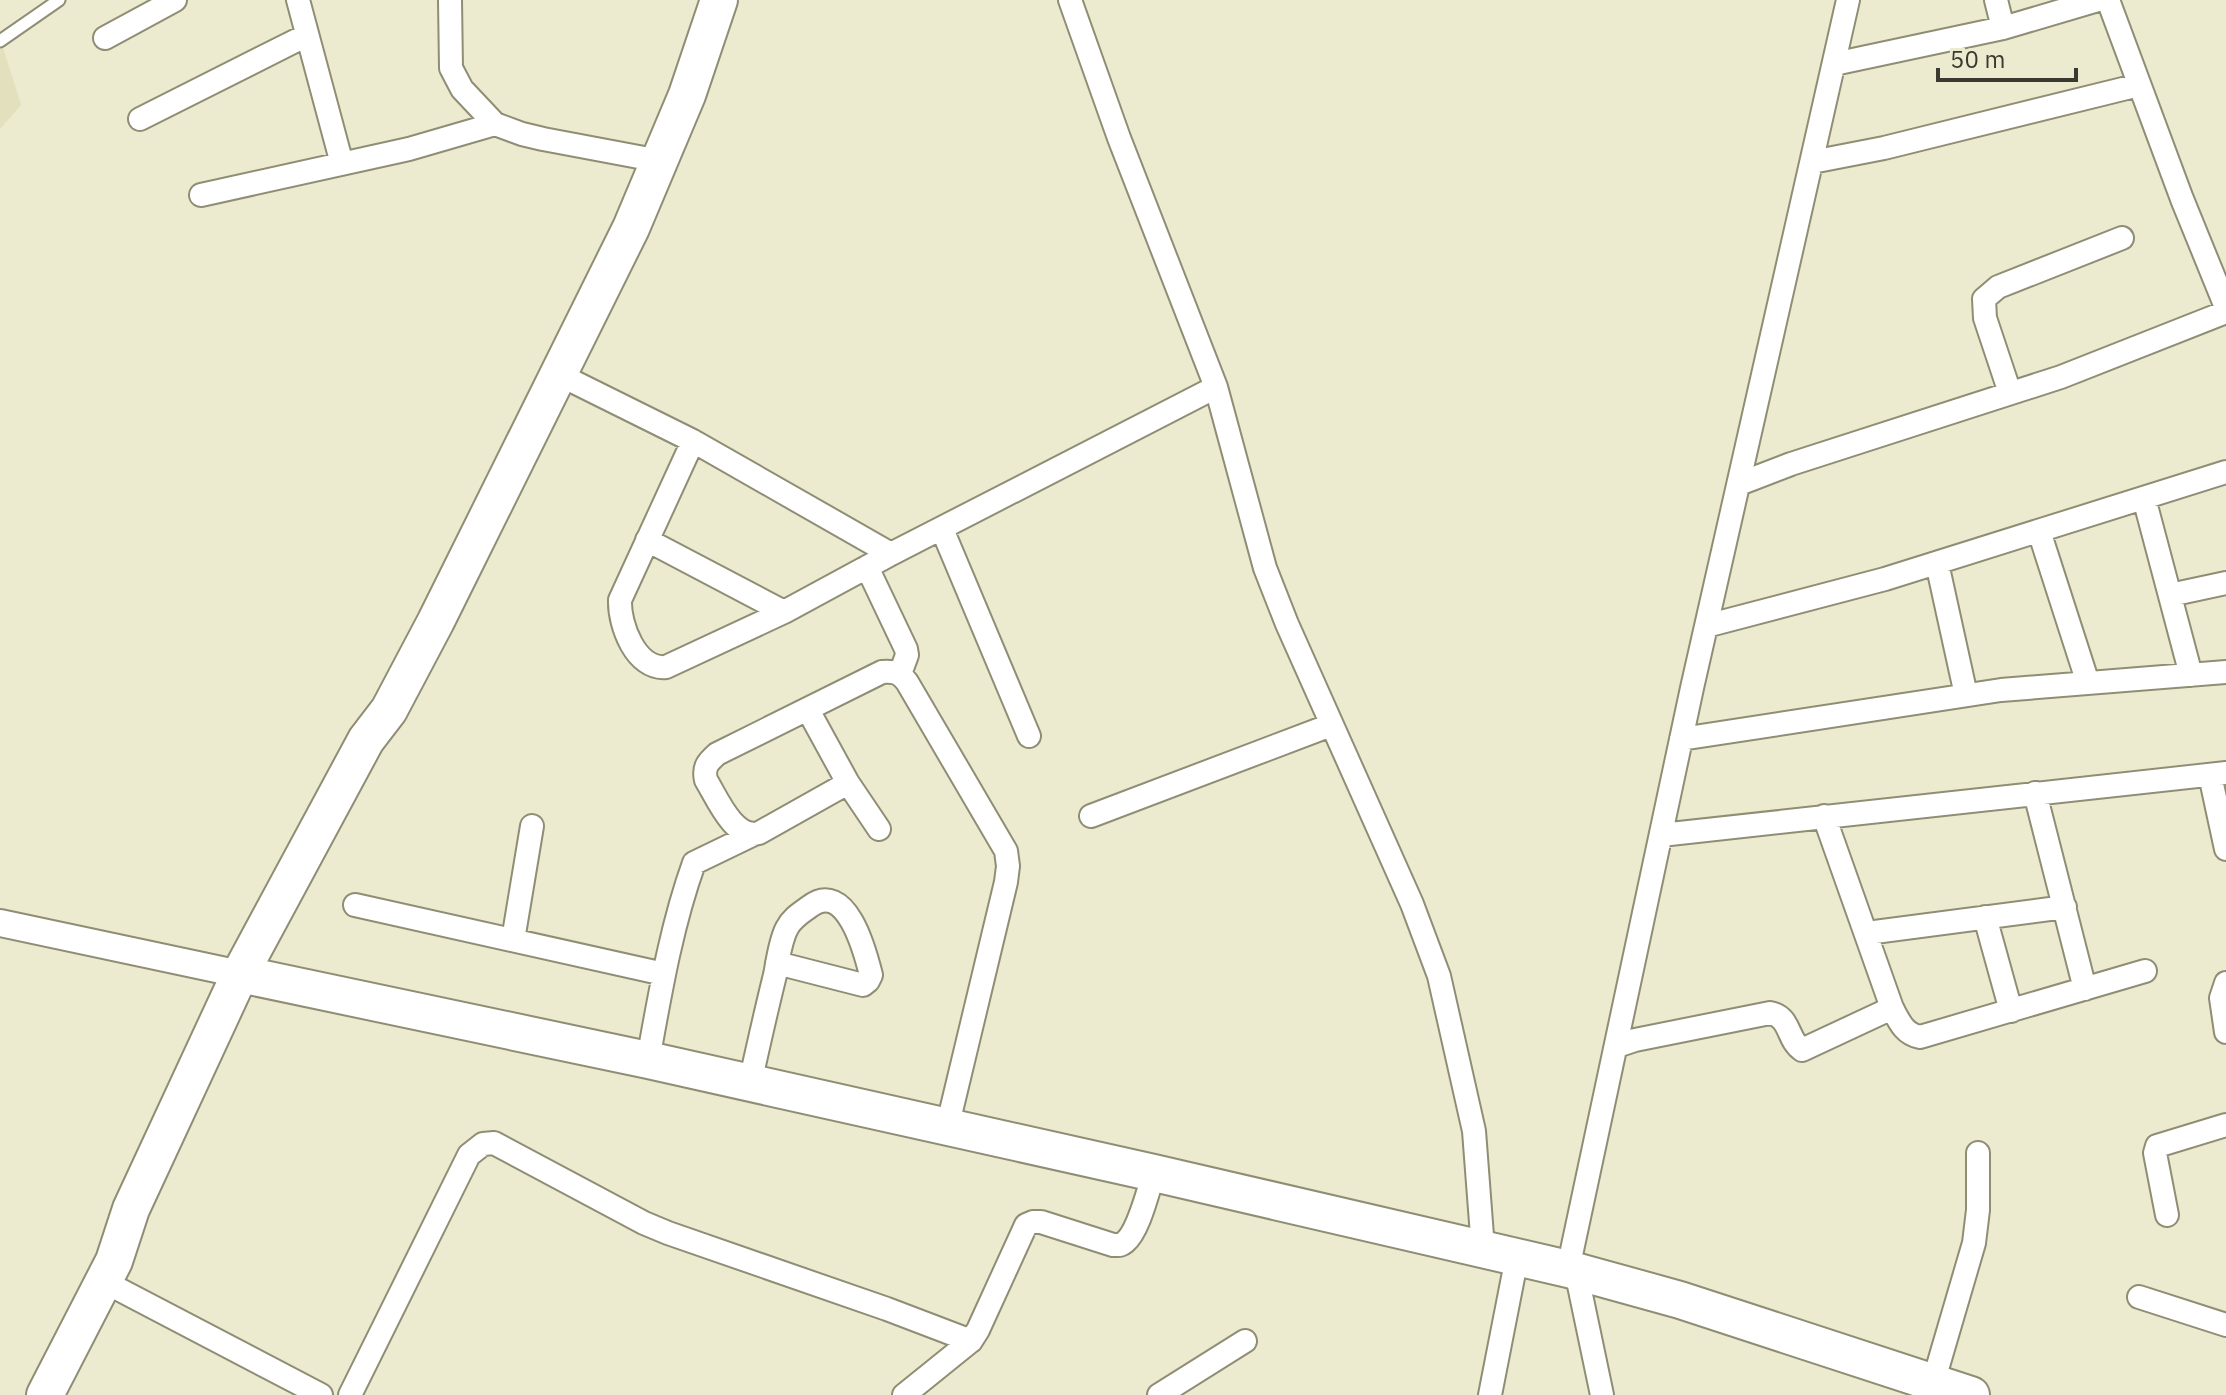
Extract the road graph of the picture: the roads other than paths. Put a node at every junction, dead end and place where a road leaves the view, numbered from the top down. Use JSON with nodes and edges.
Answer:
{"nodes":[{"id":1,"x":59,"y":0,"type":"edge"},
{"id":2,"x":175,"y":0,"type":"edge"},
{"id":3,"x":298,"y":0,"type":"edge"},
{"id":4,"x":450,"y":0,"type":"edge"},
{"id":5,"x":719,"y":0,"type":"edge"},
{"id":6,"x":1070,"y":0,"type":"edge"},
{"id":7,"x":1848,"y":0,"type":"edge"},
{"id":8,"x":1996,"y":0,"type":"edge"},
{"id":9,"x":2098,"y":0,"type":"edge"},
{"id":10,"x":2108,"y":0,"type":"edge"},
{"id":11,"x":2003,"y":28,"type":"junction"},
{"id":12,"x":307,"y":35,"type":"junction"},
{"id":13,"x":105,"y":38,"type":"dead end"},
{"id":14,"x":0,"y":41,"type":"edge"},
{"id":15,"x":1834,"y":64,"type":"junction"},
{"id":16,"x":2139,"y":85,"type":"junction"},
{"id":17,"x":140,"y":119,"type":"dead end"},
{"id":18,"x":495,"y":124,"type":"junction"},
{"id":19,"x":660,"y":161,"type":"junction"},
{"id":20,"x":1812,"y":162,"type":"junction"},
{"id":21,"x":342,"y":164,"type":"junction"},
{"id":22,"x":201,"y":195,"type":"dead end"},
{"id":23,"x":2122,"y":238,"type":"dead end"},
{"id":24,"x":2216,"y":255,"type":"edge"},
{"id":25,"x":2226,"y":309,"type":"edge"},
{"id":26,"x":558,"y":374,"type":"junction"},
{"id":27,"x":1216,"y":387,"type":"junction"},
{"id":28,"x":2010,"y":393,"type":"junction"},
{"id":29,"x":693,"y":441,"type":"junction"},
{"id":30,"x":2226,"y":472,"type":"edge"},
{"id":31,"x":1739,"y":484,"type":"junction"},
{"id":32,"x":2144,"y":498,"type":"junction"},
{"id":33,"x":942,"y":529,"type":"junction"},
{"id":34,"x":2039,"y":531,"type":"junction"},
{"id":35,"x":647,"y":540,"type":"junction"},
{"id":36,"x":891,"y":554,"type":"junction"},
{"id":37,"x":1937,"y":563,"type":"junction"},
{"id":38,"x":867,"y":567,"type":"junction"},
{"id":39,"x":2226,"y":583,"type":"edge"},
{"id":40,"x":2170,"y":595,"type":"junction"},
{"id":41,"x":784,"y":612,"type":"junction"},
{"id":42,"x":1706,"y":626,"type":"junction"},
{"id":43,"x":2226,"y":672,"type":"edge"},
{"id":44,"x":900,"y":674,"type":"junction"},
{"id":45,"x":2191,"y":675,"type":"junction"},
{"id":46,"x":2088,"y":683,"type":"junction"},
{"id":47,"x":1966,"y":695,"type":"junction"},
{"id":48,"x":808,"y":710,"type":"junction"},
{"id":49,"x":1331,"y":725,"type":"junction"},
{"id":50,"x":1029,"y":736,"type":"dead end"},
{"id":51,"x":1681,"y":739,"type":"junction"},
{"id":52,"x":2218,"y":774,"type":"edge"},
{"id":53,"x":848,"y":783,"type":"junction"},
{"id":54,"x":2035,"y":793,"type":"junction"},
{"id":55,"x":1091,"y":816,"type":"dead end"},
{"id":56,"x":1824,"y":816,"type":"junction"},
{"id":57,"x":532,"y":826,"type":"dead end"},
{"id":58,"x":879,"y":829,"type":"dead end"},
{"id":59,"x":752,"y":835,"type":"junction"},
{"id":60,"x":1661,"y":835,"type":"junction"},
{"id":61,"x":2226,"y":849,"type":"edge"},
{"id":62,"x":355,"y":905,"type":"dead end"},
{"id":63,"x":2065,"y":907,"type":"junction"},
{"id":64,"x":1985,"y":917,"type":"junction"},
{"id":65,"x":0,"y":923,"type":"edge"},
{"id":66,"x":1867,"y":933,"type":"junction"},
{"id":67,"x":513,"y":940,"type":"junction"},
{"id":68,"x":777,"y":963,"type":"junction"},
{"id":69,"x":2145,"y":971,"type":"dead end"},
{"id":70,"x":664,"y":974,"type":"junction"},
{"id":71,"x":250,"y":977,"type":"junction"},
{"id":72,"x":2226,"y":983,"type":"edge"},
{"id":73,"x":2085,"y":989,"type":"junction"},
{"id":74,"x":1892,"y":1008,"type":"junction"},
{"id":75,"x":2011,"y":1011,"type":"junction"},
{"id":76,"x":2226,"y":1032,"type":"edge"},
{"id":77,"x":1617,"y":1046,"type":"junction"},
{"id":78,"x":648,"y":1060,"type":"junction"},
{"id":79,"x":750,"y":1083,"type":"junction"},
{"id":80,"x":2226,"y":1125,"type":"edge"},
{"id":81,"x":947,"y":1128,"type":"junction"},
{"id":82,"x":1978,"y":1153,"type":"dead end"},
{"id":83,"x":1154,"y":1173,"type":"junction"},
{"id":84,"x":2167,"y":1215,"type":"dead end"},
{"id":85,"x":1500,"y":1253,"type":"junction"},
{"id":86,"x":1572,"y":1270,"type":"junction"},
{"id":87,"x":108,"y":1271,"type":"junction"},
{"id":88,"x":2139,"y":1297,"type":"dead end"},
{"id":89,"x":2226,"y":1325,"type":"edge"},
{"id":90,"x":971,"y":1341,"type":"junction"},
{"id":91,"x":1245,"y":1341,"type":"dead end"},
{"id":92,"x":1933,"y":1383,"type":"junction"},
{"id":93,"x":45,"y":1395,"type":"edge"},
{"id":94,"x":321,"y":1395,"type":"edge"},
{"id":95,"x":350,"y":1395,"type":"edge"},
{"id":96,"x":904,"y":1395,"type":"edge"},
{"id":97,"x":1159,"y":1395,"type":"edge"},
{"id":98,"x":1490,"y":1395,"type":"edge"},
{"id":99,"x":1602,"y":1395,"type":"edge"},
{"id":100,"x":1971,"y":1395,"type":"edge"}],
"edges":[{"from":1,"to":14,"type":"lane"},
{"from":2,"to":13,"type":"street"},
{"from":3,"to":12,"type":"street"},
{"from":4,"to":18,"type":"street"},
{"from":5,"to":19,"type":"highway"},
{"from":6,"to":27,"type":"street"},
{"from":7,"to":15,"type":"street"},
{"from":8,"to":11,"type":"street"},
{"from":9,"to":11,"type":"street"},
{"from":10,"to":16,"type":"street"},
{"from":11,"to":15,"type":"street"},
{"from":12,"to":17,"type":"street"},
{"from":12,"to":21,"type":"street"},
{"from":15,"to":20,"type":"street"},
{"from":16,"to":20,"type":"street"},
{"from":16,"to":24,"type":"street"},
{"from":18,"to":19,"type":"street"},
{"from":18,"to":21,"type":"street"},
{"from":19,"to":26,"type":"highway"},
{"from":20,"to":31,"type":"street"},
{"from":21,"to":22,"type":"street"},
{"from":23,"to":28,"type":"street"},
{"from":24,"to":25,"type":"street"},
{"from":25,"to":28,"type":"street"},
{"from":26,"to":29,"type":"street"},
{"from":26,"to":71,"type":"highway"},
{"from":27,"to":33,"type":"street"},
{"from":27,"to":49,"type":"street"},
{"from":28,"to":31,"type":"street"},
{"from":29,"to":35,"type":"street"},
{"from":29,"to":36,"type":"street"},
{"from":30,"to":32,"type":"street"},
{"from":31,"to":42,"type":"street"},
{"from":32,"to":34,"type":"street"},
{"from":32,"to":40,"type":"street"},
{"from":33,"to":36,"type":"street"},
{"from":33,"to":50,"type":"street"},
{"from":34,"to":37,"type":"street"},
{"from":34,"to":46,"type":"street"},
{"from":35,"to":41,"type":"street"},
{"from":35,"to":41,"type":"street"},
{"from":36,"to":38,"type":"street"},
{"from":37,"to":42,"type":"street"},
{"from":37,"to":47,"type":"street"},
{"from":38,"to":41,"type":"street"},
{"from":38,"to":44,"type":"street"},
{"from":39,"to":40,"type":"street"},
{"from":40,"to":45,"type":"street"},
{"from":42,"to":51,"type":"street"},
{"from":43,"to":45,"type":"street"},
{"from":44,"to":48,"type":"street"},
{"from":44,"to":81,"type":"street"},
{"from":45,"to":46,"type":"street"},
{"from":46,"to":47,"type":"street"},
{"from":47,"to":51,"type":"street"},
{"from":48,"to":53,"type":"street"},
{"from":48,"to":59,"type":"street"},
{"from":49,"to":55,"type":"street"},
{"from":49,"to":85,"type":"street"},
{"from":51,"to":60,"type":"street"},
{"from":52,"to":54,"type":"street"},
{"from":52,"to":61,"type":"street"},
{"from":53,"to":58,"type":"street"},
{"from":53,"to":59,"type":"street"},
{"from":54,"to":56,"type":"street"},
{"from":54,"to":63,"type":"street"},
{"from":56,"to":60,"type":"street"},
{"from":56,"to":66,"type":"street"},
{"from":57,"to":67,"type":"street"},
{"from":59,"to":70,"type":"street"},
{"from":60,"to":77,"type":"street"},
{"from":62,"to":67,"type":"street"},
{"from":63,"to":64,"type":"street"},
{"from":63,"to":73,"type":"street"},
{"from":64,"to":66,"type":"street"},
{"from":64,"to":75,"type":"street"},
{"from":65,"to":71,"type":"street"},
{"from":66,"to":74,"type":"street"},
{"from":67,"to":70,"type":"street"},
{"from":68,"to":68,"type":"street"},
{"from":68,"to":79,"type":"street"},
{"from":69,"to":73,"type":"street"},
{"from":70,"to":78,"type":"street"},
{"from":71,"to":78,"type":"highway"},
{"from":71,"to":87,"type":"highway"},
{"from":72,"to":76,"type":"street"},
{"from":73,"to":75,"type":"street"},
{"from":74,"to":75,"type":"street"},
{"from":74,"to":77,"type":"street"},
{"from":77,"to":86,"type":"street"},
{"from":78,"to":79,"type":"highway"},
{"from":79,"to":81,"type":"highway"},
{"from":80,"to":84,"type":"street"},
{"from":81,"to":83,"type":"highway"},
{"from":82,"to":92,"type":"street"},
{"from":83,"to":85,"type":"highway"},
{"from":83,"to":90,"type":"street"},
{"from":85,"to":86,"type":"highway"},
{"from":85,"to":98,"type":"street"},
{"from":86,"to":92,"type":"highway"},
{"from":86,"to":99,"type":"street"},
{"from":87,"to":93,"type":"highway"},
{"from":87,"to":94,"type":"street"},
{"from":88,"to":89,"type":"street"},
{"from":90,"to":95,"type":"street"},
{"from":90,"to":96,"type":"street"},
{"from":91,"to":97,"type":"street"},
{"from":92,"to":100,"type":"highway"}]}
